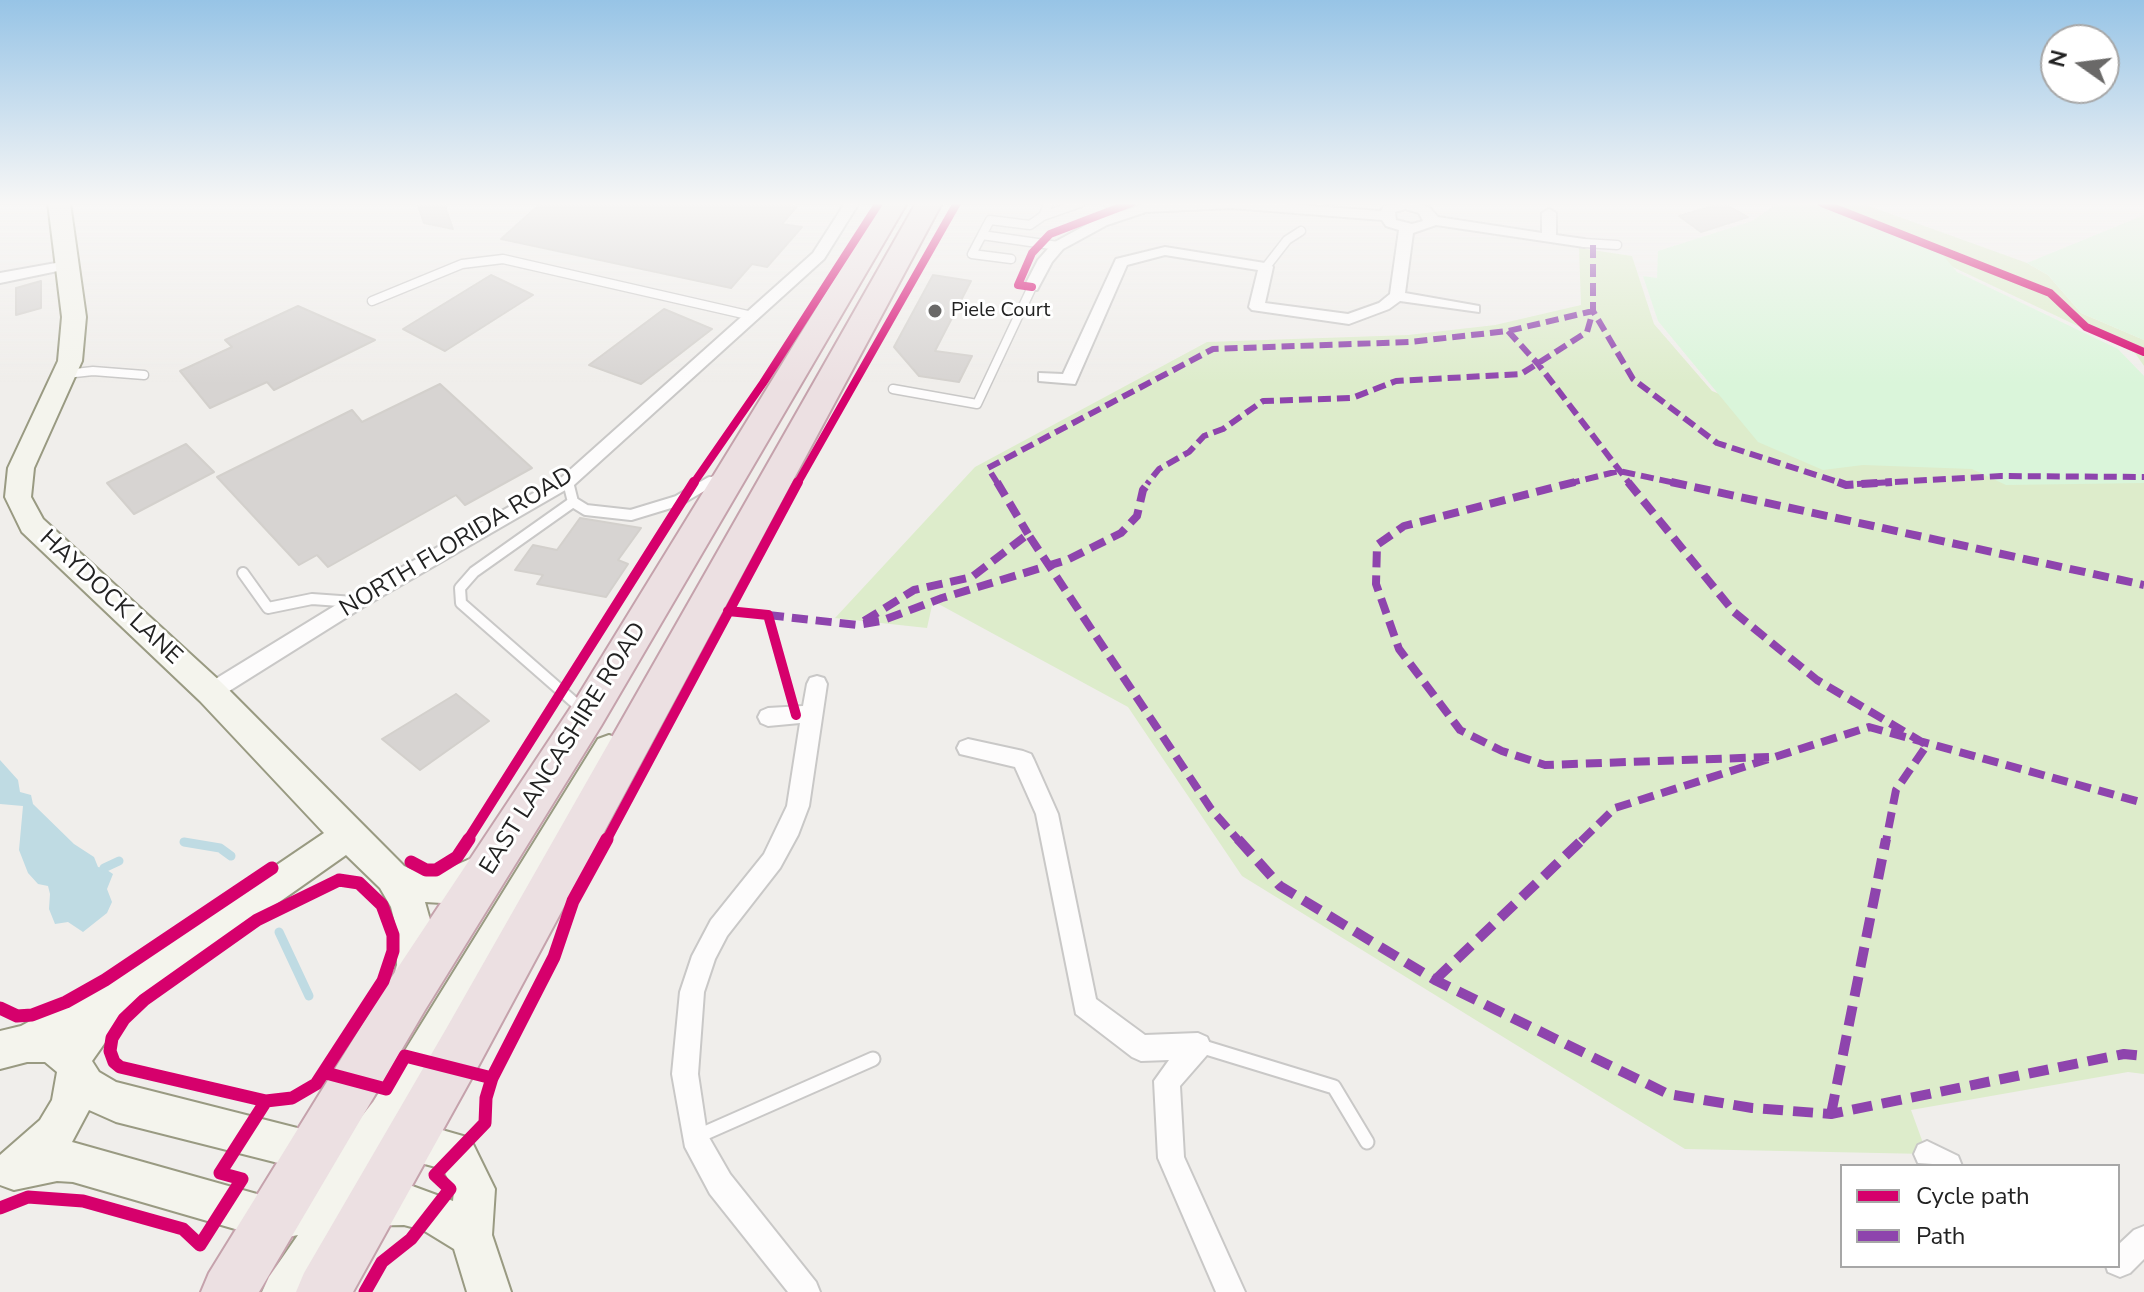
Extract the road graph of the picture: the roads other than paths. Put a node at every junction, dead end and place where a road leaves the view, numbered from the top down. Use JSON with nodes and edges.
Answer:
{"nodes":[{"id":1,"x":468,"y":263,"type":"edge"},
{"id":2,"x":523,"y":263,"type":"edge"},
{"id":3,"x":811,"y":263,"type":"edge"},
{"id":4,"x":858,"y":263,"type":"edge"},
{"id":5,"x":896,"y":263,"type":"edge"},
{"id":6,"x":1043,"y":263,"type":"edge"},
{"id":7,"x":1120,"y":263,"type":"edge"},
{"id":8,"x":1243,"y":263,"type":"edge"},
{"id":9,"x":1269,"y":263,"type":"edge"},
{"id":10,"x":1401,"y":263,"type":"edge"},
{"id":11,"x":67,"y":265,"type":"joint"},
{"id":12,"x":1266,"y":267,"type":"junction"},
{"id":13,"x":0,"y":278,"type":"edge"},
{"id":14,"x":1032,"y":287,"type":"joint"},
{"id":15,"x":1397,"y":296,"type":"junction"},
{"id":16,"x":372,"y":301,"type":"dead end"},
{"id":17,"x":1474,"y":309,"type":"dead end"},
{"id":18,"x":752,"y":316,"type":"junction"},
{"id":19,"x":64,"y":374,"type":"junction"},
{"id":20,"x":144,"y":375,"type":"dead end"},
{"id":21,"x":1045,"y":377,"type":"dead end"},
{"id":22,"x":893,"y":389,"type":"dead end"},
{"id":23,"x":733,"y":469,"type":"junction"},
{"id":24,"x":568,"y":481,"type":"junction"},
{"id":25,"x":573,"y":502,"type":"junction"},
{"id":26,"x":243,"y":573,"type":"dead end"},
{"id":27,"x":356,"y":602,"type":"junction"},
{"id":28,"x":817,"y":684,"type":"dead end"},
{"id":29,"x":211,"y":692,"type":"junction"},
{"id":30,"x":813,"y":714,"type":"junction"},
{"id":31,"x":587,"y":715,"type":"junction"},
{"id":32,"x":768,"y":717,"type":"dead end"},
{"id":33,"x":968,"y":748,"type":"dead end"},
{"id":34,"x":347,"y":834,"type":"junction"},
{"id":35,"x":495,"y":863,"type":"junction"},
{"id":36,"x":392,"y":877,"type":"junction"},
{"id":37,"x":123,"y":991,"type":"junction"},
{"id":38,"x":408,"y":994,"type":"junction"},
{"id":39,"x":8,"y":1046,"type":"edge"},
{"id":40,"x":1198,"y":1046,"type":"junction"},
{"id":41,"x":873,"y":1059,"type":"dead end"},
{"id":42,"x":73,"y":1064,"type":"junction"},
{"id":43,"x":694,"y":1138,"type":"junction"},
{"id":44,"x":1367,"y":1142,"type":"dead end"},
{"id":45,"x":388,"y":1143,"type":"junction"},
{"id":46,"x":313,"y":1152,"type":"junction"},
{"id":47,"x":7,"y":1173,"type":"edge"},
{"id":48,"x":358,"y":1205,"type":"junction"},
{"id":49,"x":273,"y":1219,"type":"junction"},
{"id":50,"x":471,"y":1235,"type":"junction"},
{"id":51,"x":2144,"y":1240,"type":"edge"},
{"id":52,"x":2120,"y":1263,"type":"edge"},
{"id":53,"x":228,"y":1292,"type":"edge"},
{"id":54,"x":284,"y":1292,"type":"edge"},
{"id":55,"x":323,"y":1292,"type":"edge"},
{"id":56,"x":489,"y":1292,"type":"edge"},
{"id":57,"x":806,"y":1292,"type":"edge"},
{"id":58,"x":1231,"y":1292,"type":"edge"}],
"edges":[{"from":1,"to":16,"type":"lane"},
{"from":2,"to":18,"type":"lane"},
{"from":3,"to":18,"type":"street","name":"NORTH FLORIDA ROAD"},
{"from":4,"to":23,"type":"highway","name":"EAST LANCASHIRE ROAD"},
{"from":5,"to":45,"type":"highway","name":"EAST LANCASHIRE ROAD"},
{"from":6,"to":14,"type":"street"},
{"from":7,"to":21,"type":"street"},
{"from":8,"to":12,"type":"street"},
{"from":9,"to":12,"type":"lane"},
{"from":10,"to":15,"type":"street"},
{"from":11,"to":13,"type":"street"},
{"from":11,"to":19,"type":"street","name":"HAYDOCK LANE"},
{"from":12,"to":15,"type":"street"},
{"from":14,"to":22,"type":"lane"},
{"from":15,"to":17,"type":"street"},
{"from":18,"to":24,"type":"street","name":"NORTH FLORIDA ROAD"},
{"from":19,"to":20,"type":"lane"},
{"from":19,"to":29,"type":"street","name":"HAYDOCK LANE"},
{"from":23,"to":25,"type":"lane"},
{"from":23,"to":31,"type":"highway","name":"EAST LANCASHIRE ROAD"},
{"from":24,"to":25,"type":"lane"},
{"from":24,"to":27,"type":"street","name":"NORTH FLORIDA ROAD"},
{"from":25,"to":31,"type":"lane"},
{"from":26,"to":27,"type":"lane"},
{"from":27,"to":29,"type":"street","name":"NORTH FLORIDA ROAD"},
{"from":28,"to":30,"type":"street"},
{"from":29,"to":34,"type":"street","name":"HAYDOCK LANE"},
{"from":30,"to":32,"type":"street"},
{"from":30,"to":43,"type":"street"},
{"from":31,"to":35,"type":"highway","name":"EAST LANCASHIRE ROAD"},
{"from":33,"to":40,"type":"street"},
{"from":34,"to":36,"type":"street","name":"HAYDOCK LANE"},
{"from":34,"to":37,"type":"street"},
{"from":35,"to":36,"type":"street","name":"HAYDOCK LANE"},
{"from":35,"to":38,"type":"highway","name":"EAST LANCASHIRE ROAD"},
{"from":36,"to":38,"type":"street","name":"HAYDOCK LANE"},
{"from":37,"to":39,"type":"street"},
{"from":37,"to":42,"type":"street"},
{"from":38,"to":46,"type":"highway","name":"EAST LANCASHIRE ROAD"},
{"from":39,"to":42,"type":"street"},
{"from":40,"to":44,"type":"lane"},
{"from":40,"to":58,"type":"street"},
{"from":41,"to":43,"type":"lane"},
{"from":42,"to":46,"type":"street"},
{"from":42,"to":47,"type":"street"},
{"from":43,"to":57,"type":"street"},
{"from":45,"to":46,"type":"street"},
{"from":45,"to":48,"type":"highway","name":"EAST LANCASHIRE ROAD"},
{"from":45,"to":49,"type":"street"},
{"from":45,"to":50,"type":"street"},
{"from":46,"to":49,"type":"highway","name":"EAST LANCASHIRE ROAD"},
{"from":47,"to":49,"type":"street"},
{"from":48,"to":49,"type":"street"},
{"from":48,"to":50,"type":"street"},
{"from":48,"to":54,"type":"street"},
{"from":48,"to":55,"type":"highway","name":"EAST LANCASHIRE ROAD"},
{"from":49,"to":53,"type":"highway","name":"EAST LANCASHIRE ROAD"},
{"from":50,"to":56,"type":"street"},
{"from":51,"to":52,"type":"street"}]}
